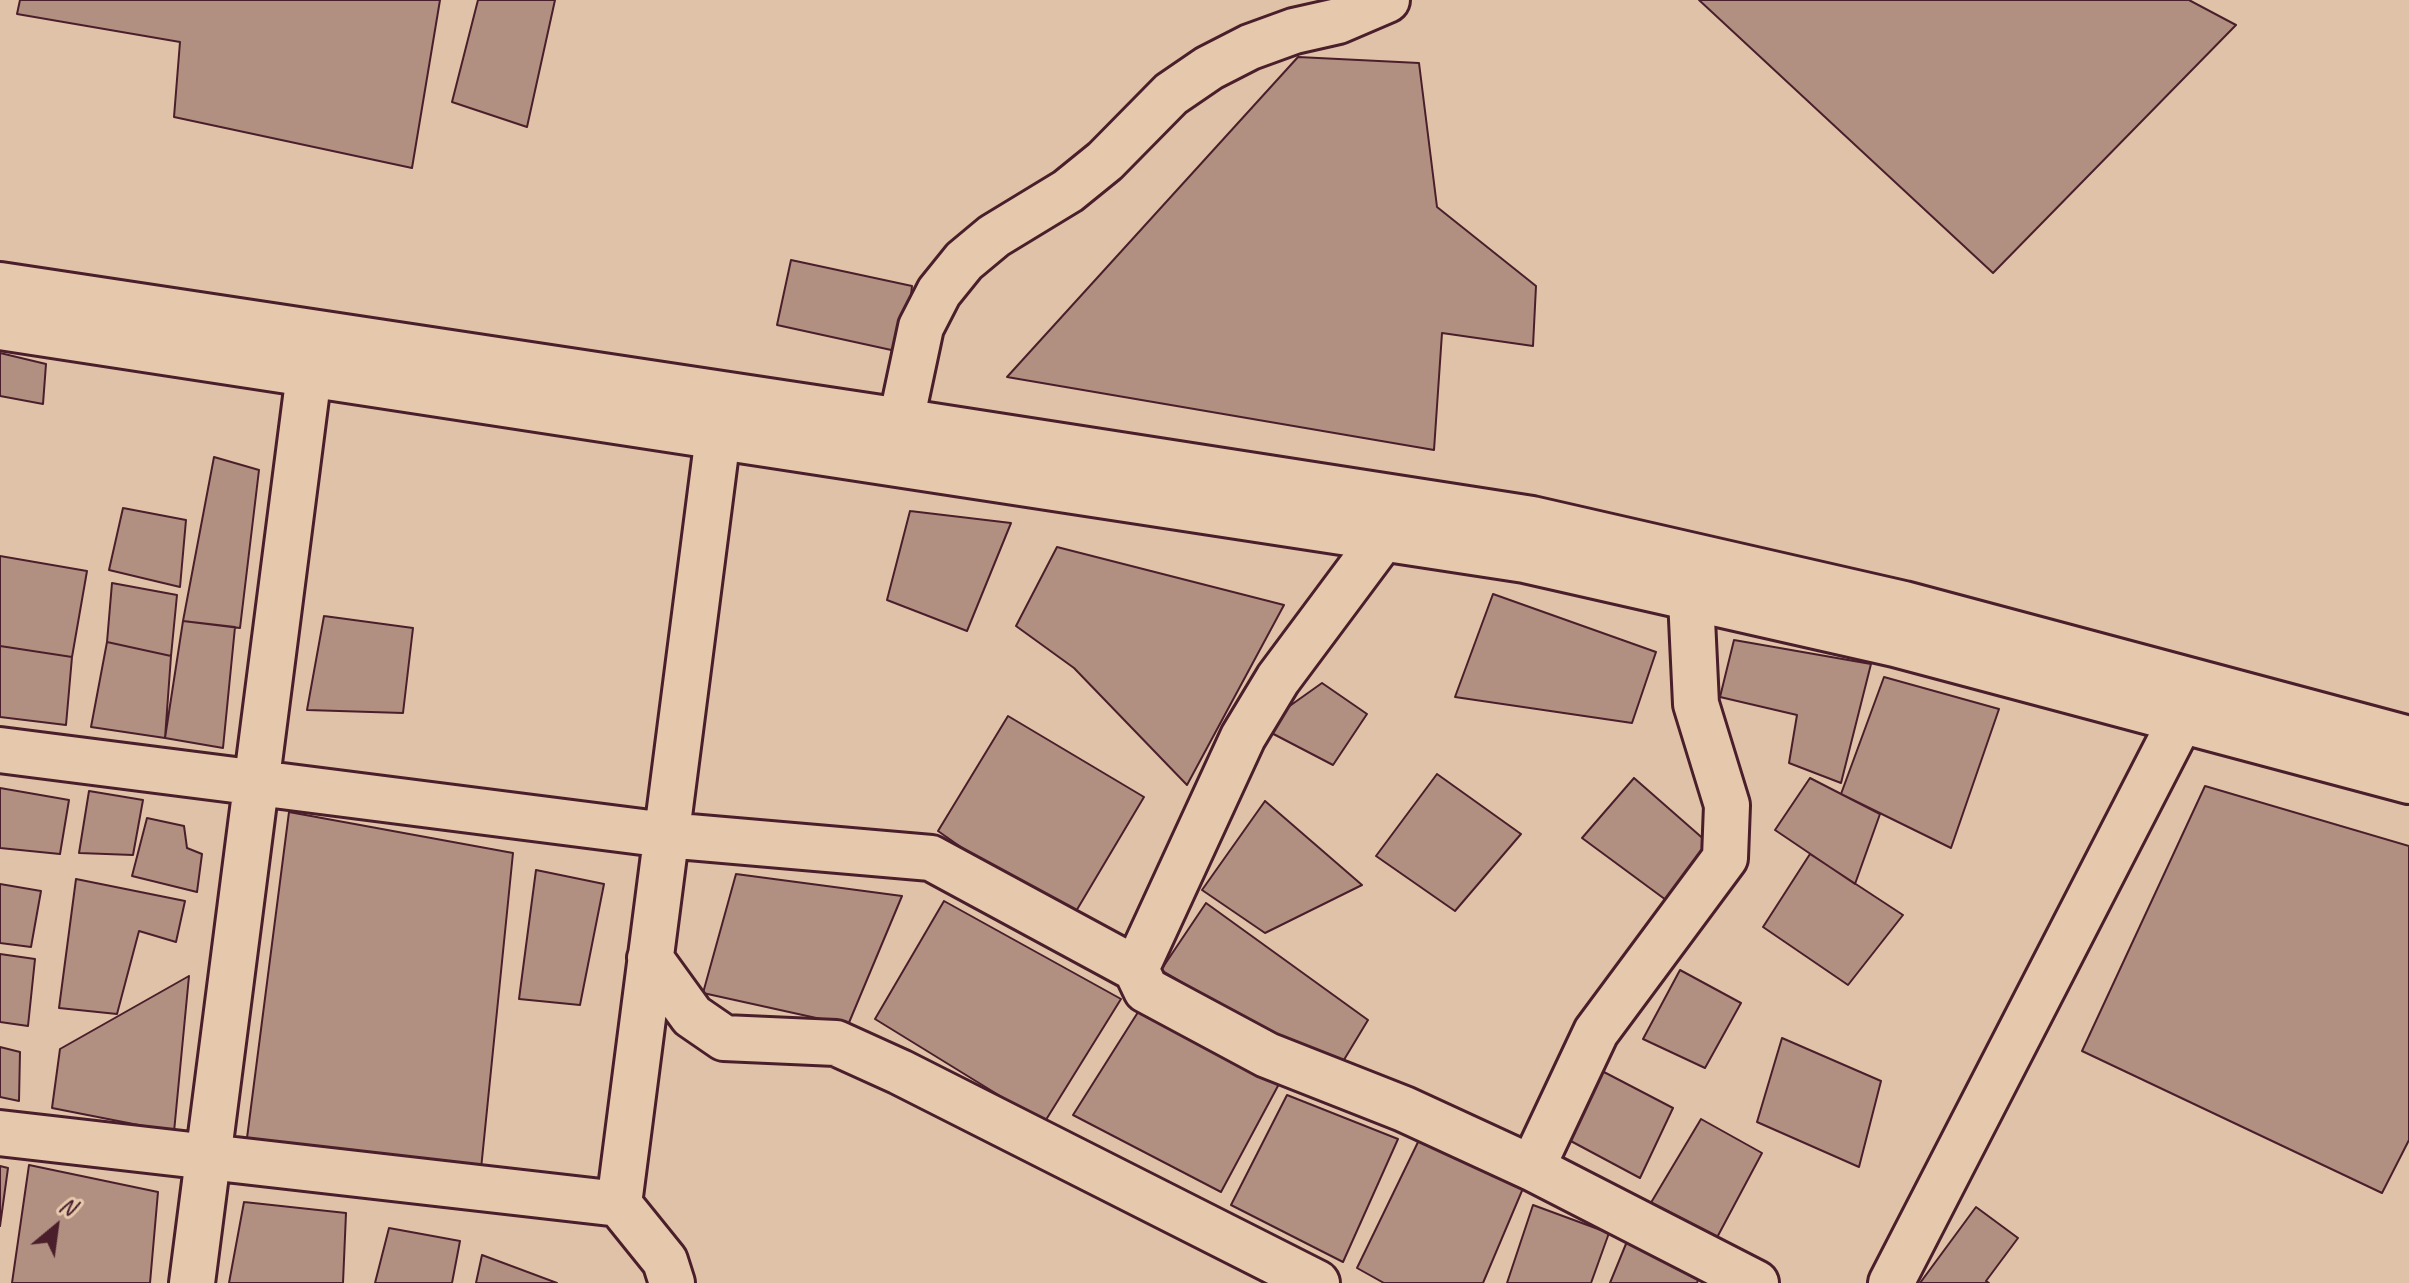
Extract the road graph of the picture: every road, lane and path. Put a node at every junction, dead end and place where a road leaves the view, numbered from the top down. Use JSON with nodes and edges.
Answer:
{"nodes":[{"id":1,"x":1387,"y":0,"type":"edge"},
{"id":2,"x":0,"y":285,"type":"edge"},
{"id":3,"x":0,"y":327,"type":"edge"},
{"id":4,"x":309,"y":374,"type":"junction"},
{"id":5,"x":901,"y":421,"type":"junction"},
{"id":6,"x":718,"y":436,"type":"junction"},
{"id":7,"x":1383,"y":538,"type":"junction"},
{"id":8,"x":1691,"y":598,"type":"junction"},
{"id":9,"x":2181,"y":720,"type":"junction"},
{"id":10,"x":2409,"y":739,"type":"edge"},
{"id":11,"x":0,"y":750,"type":"edge"},
{"id":12,"x":2409,"y":781,"type":"edge"},
{"id":13,"x":257,"y":783,"type":"junction"},
{"id":14,"x":666,"y":835,"type":"junction"},
{"id":15,"x":650,"y":958,"type":"junction"},
{"id":16,"x":1136,"y":969,"type":"junction"},
{"id":17,"x":0,"y":1133,"type":"edge"},
{"id":18,"x":208,"y":1157,"type":"junction"},
{"id":19,"x":1532,"y":1168,"type":"junction"},
{"id":20,"x":619,"y":1204,"type":"junction"},
{"id":21,"x":192,"y":1283,"type":"edge"},
{"id":22,"x":672,"y":1283,"type":"edge"},
{"id":23,"x":1317,"y":1283,"type":"edge"},
{"id":24,"x":1756,"y":1283,"type":"edge"},
{"id":25,"x":1891,"y":1283,"type":"edge"}],
"edges":[{"from":1,"to":5,"type":"street"},
{"from":2,"to":5,"type":"street"},
{"from":3,"to":4,"type":"street"},
{"from":4,"to":6,"type":"street"},
{"from":4,"to":13,"type":"street"},
{"from":5,"to":10,"type":"street"},
{"from":6,"to":7,"type":"street"},
{"from":6,"to":14,"type":"street"},
{"from":7,"to":8,"type":"street"},
{"from":7,"to":16,"type":"street"},
{"from":8,"to":9,"type":"street"},
{"from":8,"to":19,"type":"street"},
{"from":9,"to":12,"type":"street"},
{"from":9,"to":25,"type":"street"},
{"from":11,"to":13,"type":"street"},
{"from":13,"to":14,"type":"street"},
{"from":13,"to":18,"type":"street"},
{"from":14,"to":15,"type":"street"},
{"from":14,"to":16,"type":"street"},
{"from":15,"to":20,"type":"street"},
{"from":15,"to":23,"type":"street"},
{"from":16,"to":19,"type":"street"},
{"from":17,"to":18,"type":"street"},
{"from":18,"to":20,"type":"street"},
{"from":18,"to":21,"type":"street"},
{"from":19,"to":24,"type":"street"},
{"from":20,"to":22,"type":"street"}]}
